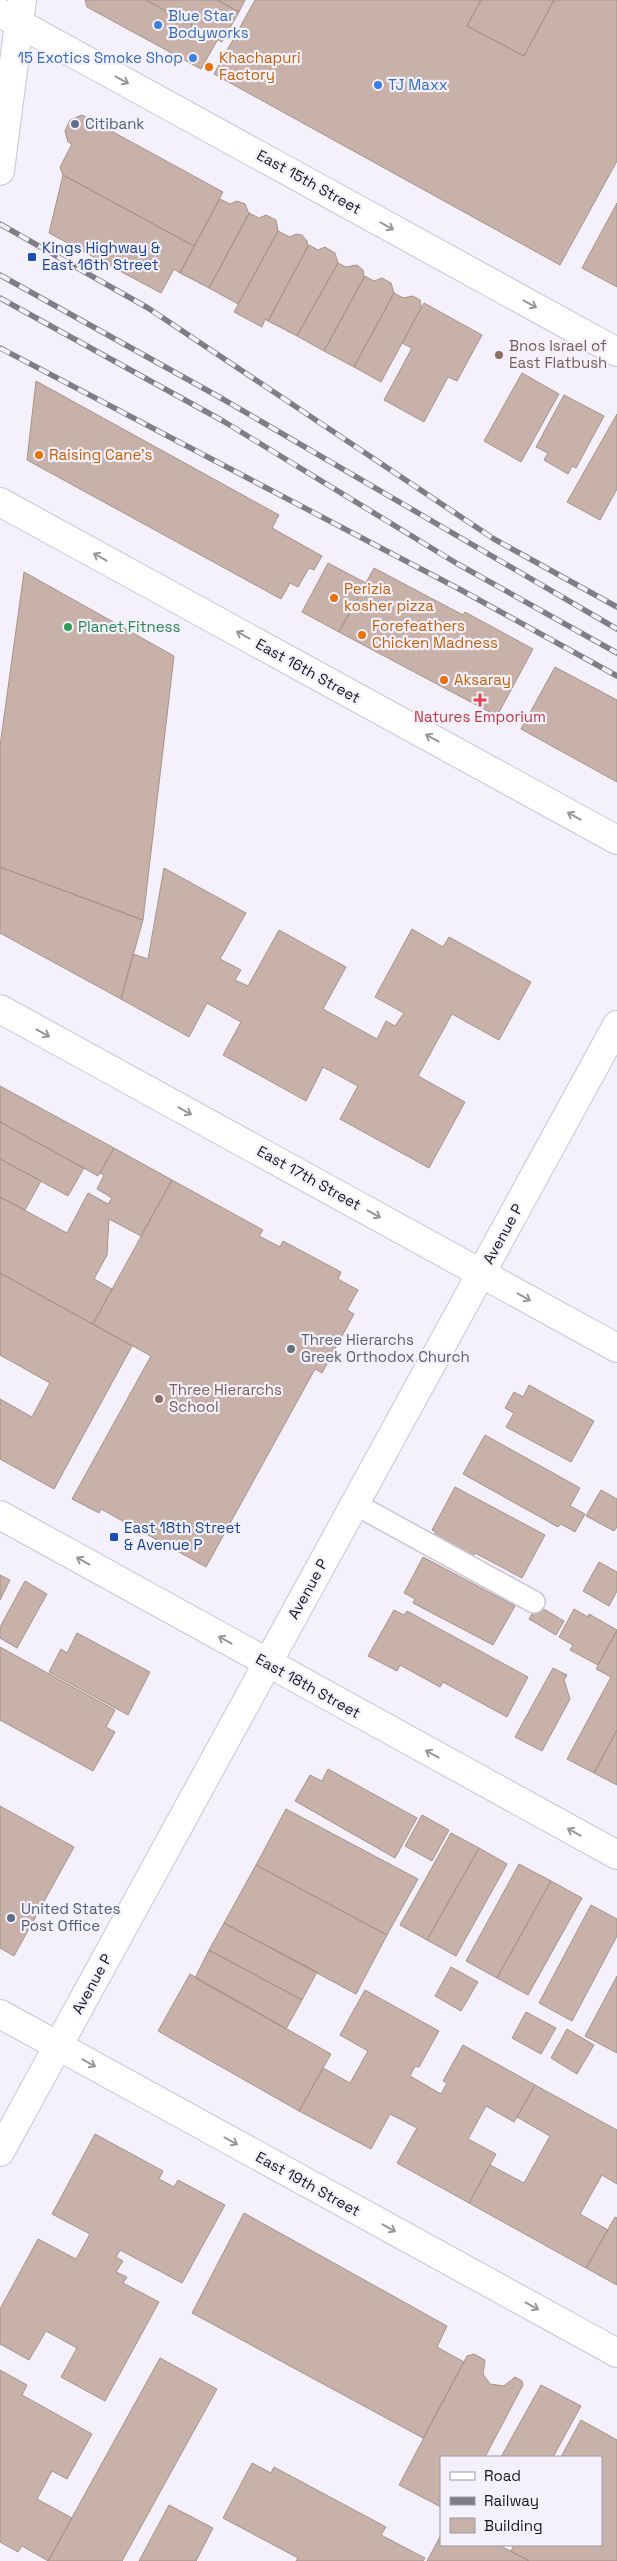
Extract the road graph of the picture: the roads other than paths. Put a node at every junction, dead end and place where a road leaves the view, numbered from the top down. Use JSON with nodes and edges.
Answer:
{"nodes":[{"id":1,"x":13,"y":12,"type":"edge"},
{"id":2,"x":0,"y":171,"type":"edge"},
{"id":3,"x":617,"y":352,"type":"edge"},
{"id":4,"x":0,"y":502,"type":"edge"},
{"id":5,"x":617,"y":840,"type":"edge"},
{"id":6,"x":0,"y":1009,"type":"edge"},
{"id":7,"x":617,"y":1025,"type":"edge"},
{"id":8,"x":481,"y":1273,"type":"junction"},
{"id":9,"x":617,"y":1348,"type":"edge"},
{"id":10,"x":355,"y":1504,"type":"junction"},
{"id":11,"x":0,"y":1515,"type":"edge"},
{"id":12,"x":534,"y":1602,"type":"dead end"},
{"id":13,"x":268,"y":1663,"type":"junction"},
{"id":14,"x":617,"y":1855,"type":"edge"},
{"id":15,"x":0,"y":2014,"type":"edge"},
{"id":16,"x":58,"y":2046,"type":"junction"},
{"id":17,"x":0,"y":2152,"type":"edge"},
{"id":18,"x":617,"y":2353,"type":"edge"}],
"edges":[{"from":1,"to":2,"type":"street"},
{"from":1,"to":3,"type":"street","name":"East 15th Street","one_way":true},
{"from":5,"to":4,"type":"street","name":"East 16th Street","one_way":true},
{"from":6,"to":8,"type":"street","name":"East 17th Street","one_way":true},
{"from":7,"to":8,"type":"street","name":"Avenue P"},
{"from":8,"to":9,"type":"street","name":"East 17th Street","one_way":true},
{"from":8,"to":10,"type":"street","name":"Avenue P"},
{"from":10,"to":12,"type":"lane"},
{"from":10,"to":13,"type":"street","name":"Avenue P"},
{"from":13,"to":11,"type":"street","name":"East 18th Street","one_way":true},
{"from":14,"to":13,"type":"street","name":"East 18th Street","one_way":true},
{"from":13,"to":16,"type":"street","name":"Avenue P"},
{"from":15,"to":16,"type":"street","name":"East 19th Street"},
{"from":16,"to":17,"type":"street","name":"Avenue P"},
{"from":16,"to":18,"type":"street","name":"East 19th Street","one_way":true}]}
